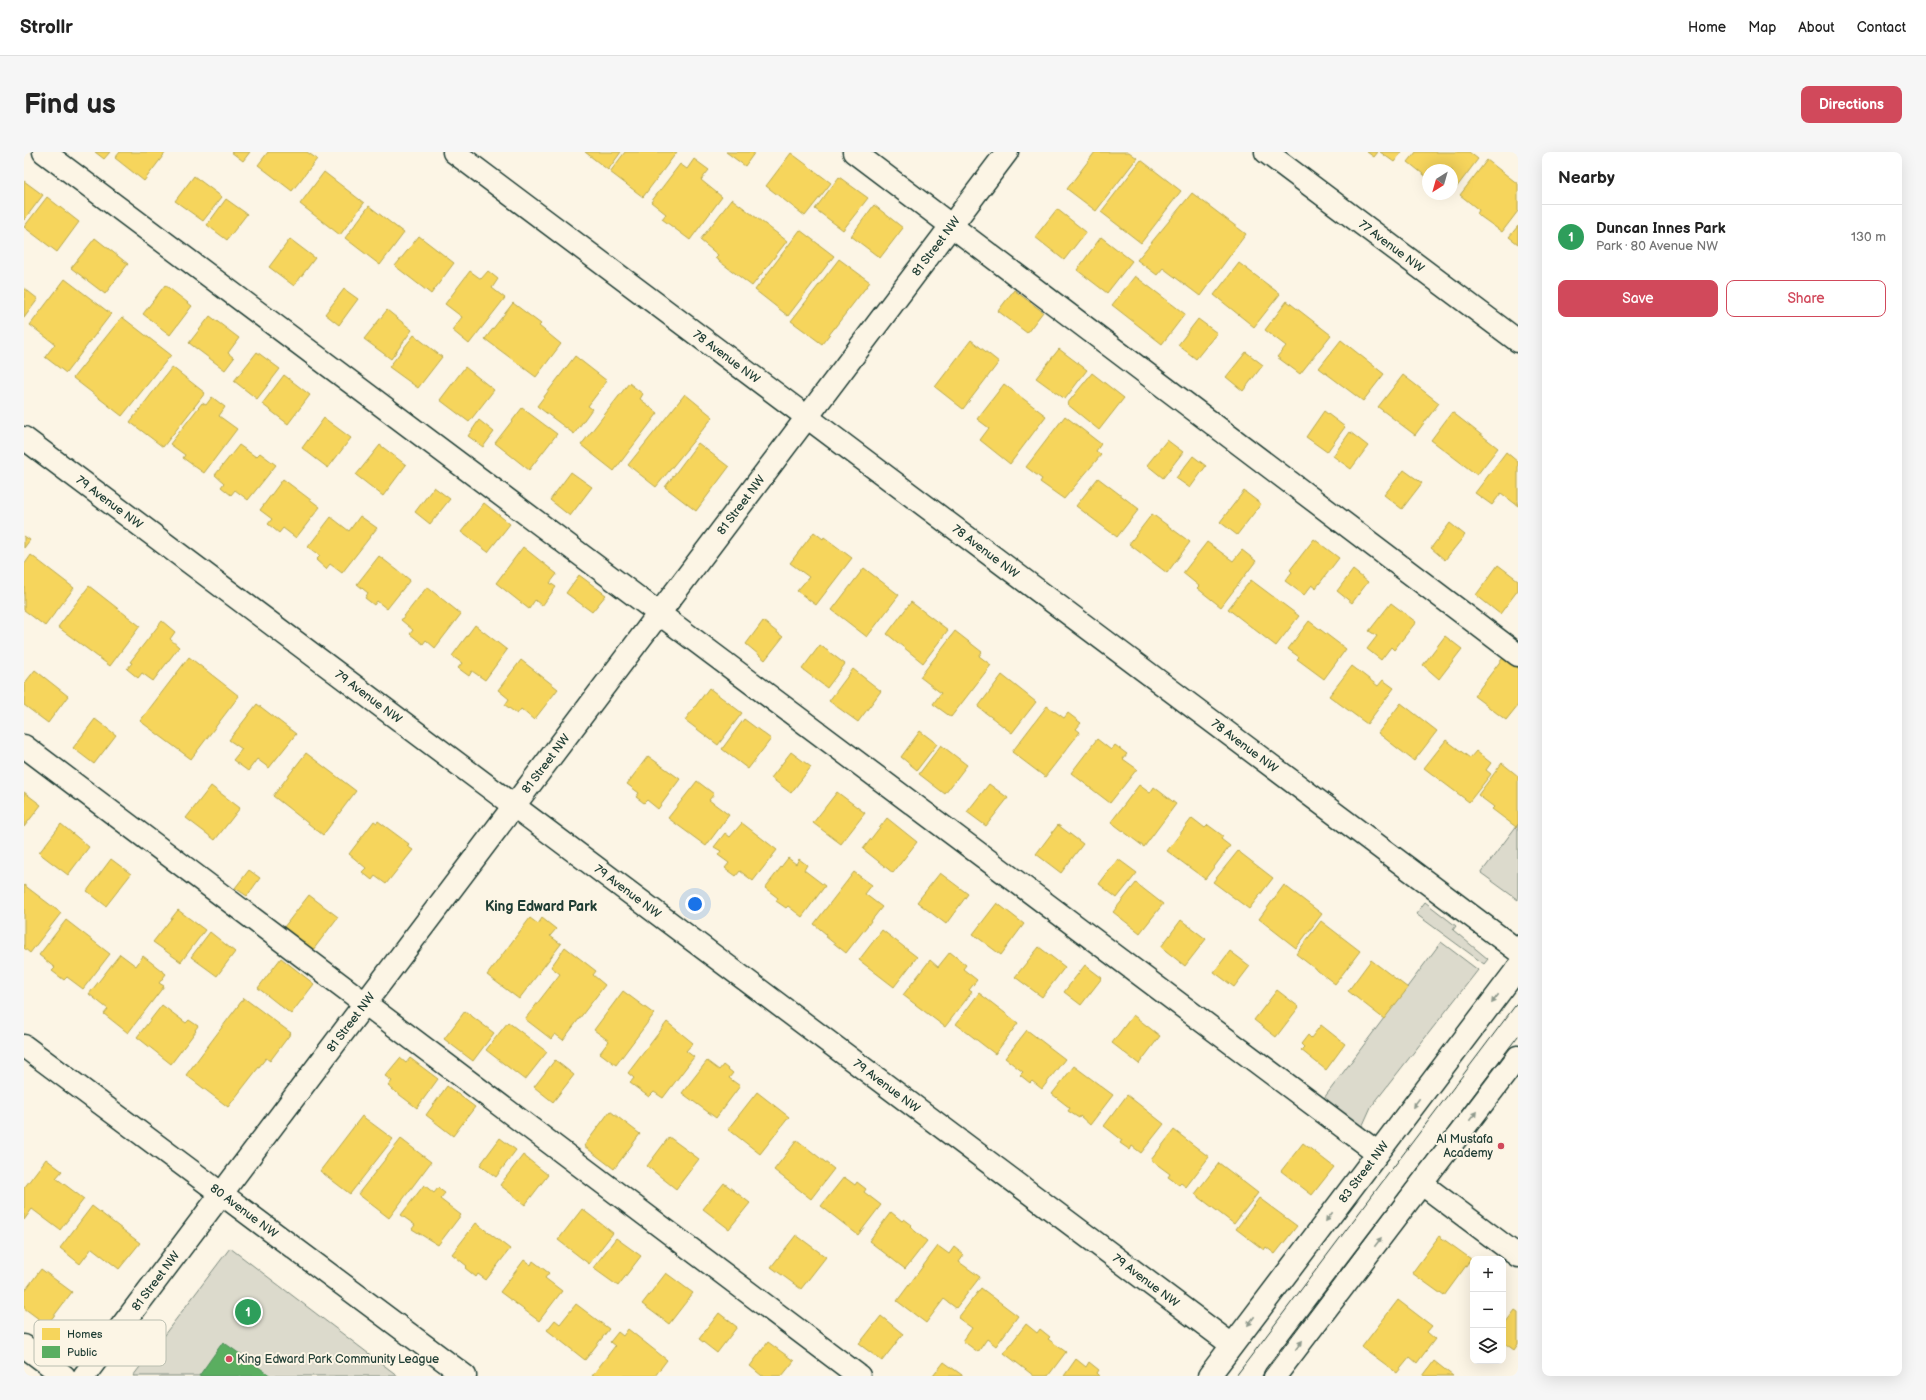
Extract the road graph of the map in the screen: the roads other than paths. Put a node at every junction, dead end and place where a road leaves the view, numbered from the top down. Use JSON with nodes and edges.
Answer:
{"nodes":[{"id":1,"x":44,"y":152,"type":"edge"},
{"id":2,"x":454,"y":152,"type":"edge"},
{"id":3,"x":854,"y":152,"type":"edge"},
{"id":4,"x":1007,"y":152,"type":"edge"},
{"id":5,"x":1266,"y":152,"type":"edge"},
{"id":6,"x":952,"y":226,"type":"junction"},
{"id":7,"x":1518,"y":341,"type":"edge"},
{"id":8,"x":808,"y":417,"type":"junction"},
{"id":9,"x":24,"y":438,"type":"edge"},
{"id":10,"x":659,"y":614,"type":"junction"},
{"id":11,"x":1518,"y":655,"type":"edge"},
{"id":12,"x":24,"y":746,"type":"edge"},
{"id":13,"x":513,"y":806,"type":"junction"},
{"id":14,"x":1518,"y":951,"type":"edge"},
{"id":15,"x":1518,"y":968,"type":"edge"},
{"id":16,"x":365,"y":1004,"type":"junction"},
{"id":17,"x":24,"y":1046,"type":"edge"},
{"id":18,"x":1518,"y":1057,"type":"edge"},
{"id":19,"x":1378,"y":1153,"type":"junction"},
{"id":20,"x":1422,"y":1184,"type":"junction"},
{"id":21,"x":222,"y":1194,"type":"junction"},
{"id":22,"x":1518,"y":1256,"type":"edge"},
{"id":23,"x":126,"y":1320,"type":"edge"},
{"id":24,"x":1232,"y":1345,"type":"junction"},
{"id":25,"x":24,"y":1346,"type":"edge"},
{"id":26,"x":34,"y":1354,"type":"edge"},
{"id":27,"x":51,"y":1366,"type":"edge"},
{"id":28,"x":92,"y":1366,"type":"edge"},
{"id":29,"x":64,"y":1376,"type":"edge"},
{"id":30,"x":84,"y":1376,"type":"edge"},
{"id":31,"x":465,"y":1376,"type":"edge"},
{"id":32,"x":859,"y":1376,"type":"edge"},
{"id":33,"x":1209,"y":1376,"type":"edge"},
{"id":34,"x":1275,"y":1376,"type":"edge"}],
"edges":[{"from":1,"to":10,"type":"street"},
{"from":2,"to":8,"type":"street","name":"78 Avenue NW"},
{"from":3,"to":6,"type":"street"},
{"from":4,"to":6,"type":"street","name":"81 Street NW"},
{"from":5,"to":7,"type":"street","name":"77 Avenue NW"},
{"from":6,"to":8,"type":"street","name":"81 Street NW"},
{"from":6,"to":11,"type":"street"},
{"from":8,"to":10,"type":"street","name":"81 Street NW"},
{"from":8,"to":14,"type":"street","name":"78 Avenue NW"},
{"from":9,"to":13,"type":"street","name":"79 Avenue NW"},
{"from":10,"to":13,"type":"street","name":"81 Street NW"},
{"from":10,"to":19,"type":"street"},
{"from":12,"to":16,"type":"street"},
{"from":13,"to":16,"type":"street","name":"81 Street NW"},
{"from":13,"to":24,"type":"street","name":"79 Avenue NW"},
{"from":15,"to":19,"type":"street","name":"83 Street NW","one_way":true},
{"from":16,"to":21,"type":"street","name":"81 Street NW"},
{"from":16,"to":32,"type":"street"},
{"from":17,"to":21,"type":"street","name":"80 Avenue NW"},
{"from":20,"to":18,"type":"street","one_way":true},
{"from":19,"to":24,"type":"street","name":"83 Street NW","one_way":true},
{"from":20,"to":22,"type":"street"},
{"from":34,"to":20,"type":"street","one_way":true},
{"from":21,"to":23,"type":"street","name":"81 Street NW"},
{"from":21,"to":31,"type":"street","name":"80 Avenue NW"},
{"from":24,"to":33,"type":"street","name":"83 Street NW"},
{"from":25,"to":26,"type":"street"},
{"from":27,"to":29,"type":"street"},
{"from":28,"to":30,"type":"street","name":"81 Street NW"}]}
